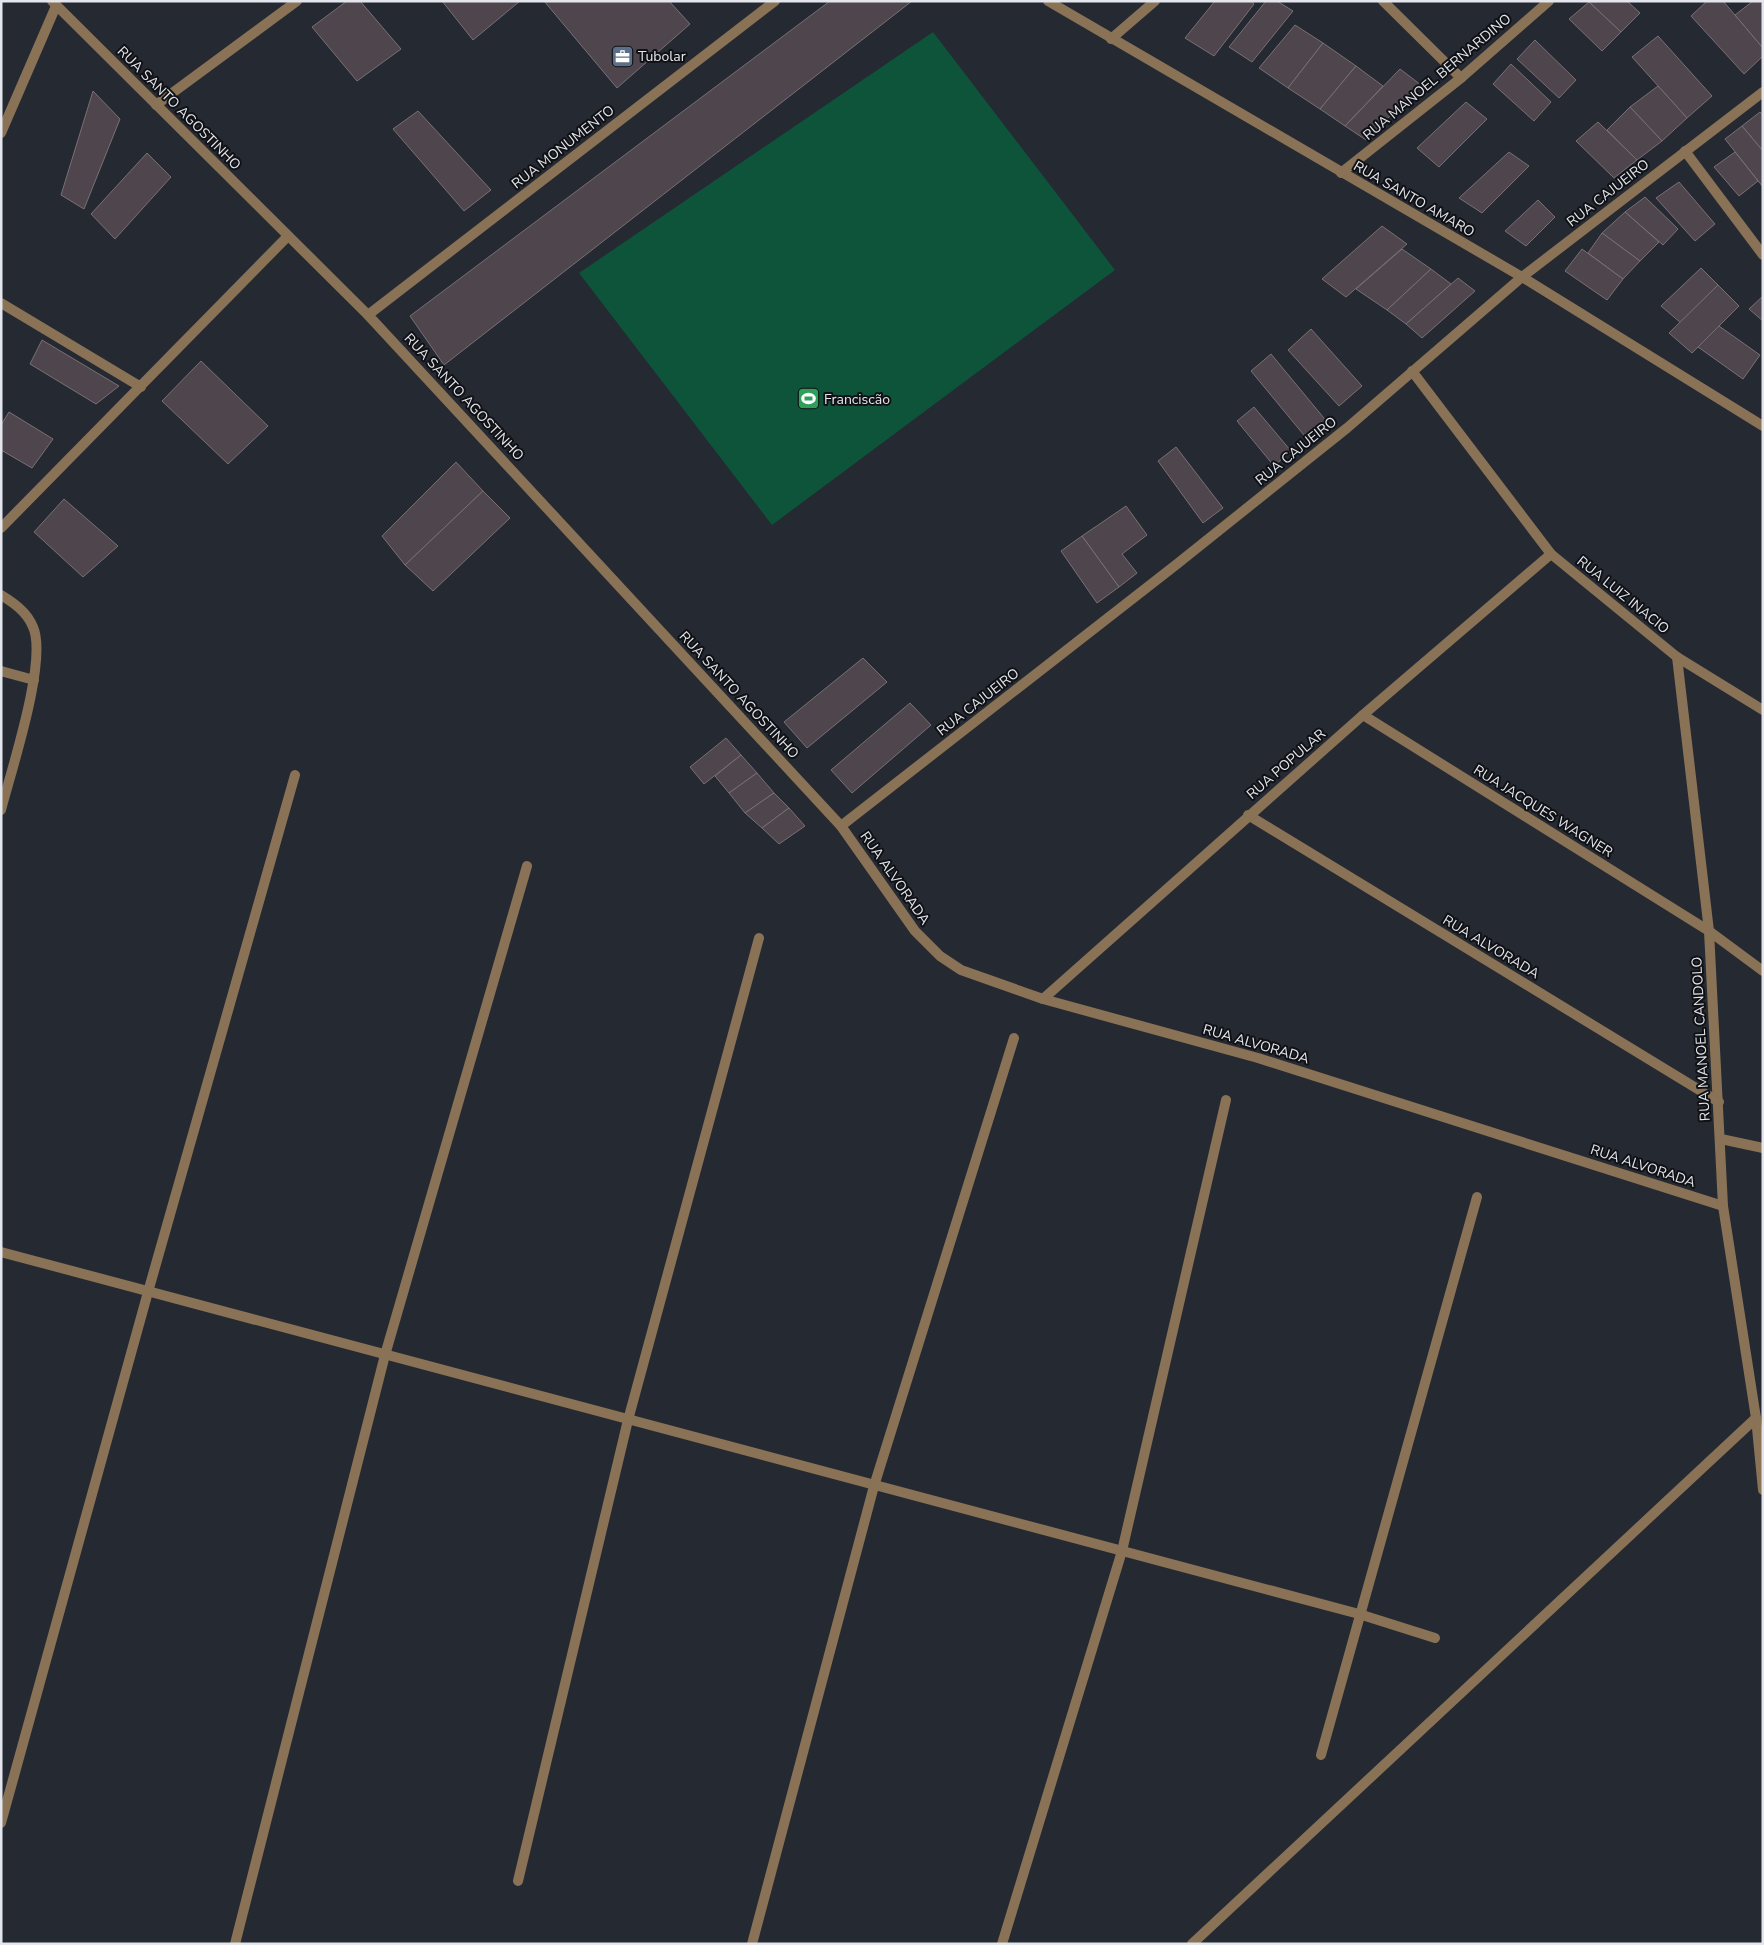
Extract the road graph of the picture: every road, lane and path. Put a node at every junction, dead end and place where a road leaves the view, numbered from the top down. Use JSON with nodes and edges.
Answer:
{"nodes":[{"id":1,"x":297,"y":1,"type":"edge"},
{"id":2,"x":775,"y":1,"type":"edge"},
{"id":3,"x":1048,"y":1,"type":"edge"},
{"id":4,"x":1155,"y":1,"type":"edge"},
{"id":5,"x":1383,"y":1,"type":"edge"},
{"id":6,"x":1548,"y":1,"type":"edge"},
{"id":7,"x":54,"y":3,"type":"edge"},
{"id":8,"x":1111,"y":39,"type":"junction"},
{"id":9,"x":1461,"y":78,"type":"junction"},
{"id":10,"x":1763,"y":92,"type":"edge"},
{"id":11,"x":156,"y":105,"type":"junction"},
{"id":12,"x":1,"y":133,"type":"edge"},
{"id":13,"x":1685,"y":150,"type":"junction"},
{"id":14,"x":1341,"y":173,"type":"junction"},
{"id":15,"x":288,"y":236,"type":"junction"},
{"id":16,"x":1763,"y":255,"type":"edge"},
{"id":17,"x":1522,"y":277,"type":"junction"},
{"id":18,"x":1,"y":303,"type":"edge"},
{"id":19,"x":368,"y":315,"type":"junction"},
{"id":20,"x":1412,"y":371,"type":"junction"},
{"id":21,"x":141,"y":387,"type":"junction"},
{"id":22,"x":1763,"y":426,"type":"edge"},
{"id":23,"x":1,"y":528,"type":"edge"},
{"id":24,"x":1551,"y":554,"type":"junction"},
{"id":25,"x":1,"y":595,"type":"edge"},
{"id":26,"x":1678,"y":657,"type":"junction"},
{"id":27,"x":1,"y":671,"type":"edge"},
{"id":28,"x":34,"y":680,"type":"junction"},
{"id":29,"x":1763,"y":710,"type":"edge"},
{"id":30,"x":1363,"y":715,"type":"junction"},
{"id":31,"x":295,"y":775,"type":"dead end"},
{"id":32,"x":1,"y":810,"type":"edge"},
{"id":33,"x":1248,"y":815,"type":"junction"},
{"id":34,"x":841,"y":826,"type":"junction"},
{"id":35,"x":527,"y":866,"type":"dead end"},
{"id":36,"x":1709,"y":931,"type":"junction"},
{"id":37,"x":759,"y":938,"type":"dead end"},
{"id":38,"x":1763,"y":970,"type":"edge"},
{"id":39,"x":1043,"y":999,"type":"junction"},
{"id":40,"x":1014,"y":1038,"type":"dead end"},
{"id":41,"x":1226,"y":1100,"type":"dead end"},
{"id":42,"x":1719,"y":1102,"type":"junction"},
{"id":43,"x":1721,"y":1138,"type":"junction"},
{"id":44,"x":1763,"y":1148,"type":"edge"},
{"id":45,"x":1477,"y":1198,"type":"dead end"},
{"id":46,"x":1723,"y":1206,"type":"junction"},
{"id":47,"x":1,"y":1252,"type":"edge"},
{"id":48,"x":148,"y":1292,"type":"junction"},
{"id":49,"x":385,"y":1355,"type":"junction"},
{"id":50,"x":1756,"y":1418,"type":"junction"},
{"id":51,"x":628,"y":1420,"type":"junction"},
{"id":52,"x":874,"y":1486,"type":"junction"},
{"id":53,"x":1763,"y":1490,"type":"edge"},
{"id":54,"x":1122,"y":1551,"type":"junction"},
{"id":55,"x":1359,"y":1614,"type":"junction"},
{"id":56,"x":1435,"y":1638,"type":"dead end"},
{"id":57,"x":1321,"y":1755,"type":"dead end"},
{"id":58,"x":1,"y":1823,"type":"edge"},
{"id":59,"x":518,"y":1881,"type":"dead end"},
{"id":60,"x":235,"y":1944,"type":"edge"},
{"id":61,"x":752,"y":1944,"type":"edge"},
{"id":62,"x":1002,"y":1944,"type":"edge"},
{"id":63,"x":1192,"y":1944,"type":"edge"}],
"edges":[{"from":1,"to":11,"type":"street"},
{"from":2,"to":19,"type":"street","name":"RUA MONUMENTO"},
{"from":3,"to":8,"type":"street","name":"RUA SANTO AMARO"},
{"from":4,"to":8,"type":"street"},
{"from":5,"to":9,"type":"street"},
{"from":6,"to":9,"type":"street","name":"RUA MANOEL BERNARDINO"},
{"from":7,"to":11,"type":"street","name":"RUA SANTO AGOSTINHO"},
{"from":7,"to":12,"type":"street"},
{"from":8,"to":14,"type":"street","name":"RUA SANTO AMARO"},
{"from":9,"to":14,"type":"street","name":"RUA MANOEL BERNARDINO"},
{"from":10,"to":13,"type":"street","name":"RUA CAJUEIRO"},
{"from":11,"to":15,"type":"street","name":"RUA SANTO AGOSTINHO"},
{"from":13,"to":16,"type":"street"},
{"from":13,"to":17,"type":"street","name":"RUA CAJUEIRO"},
{"from":14,"to":17,"type":"street","name":"RUA SANTO AMARO"},
{"from":15,"to":19,"type":"street","name":"RUA SANTO AGOSTINHO"},
{"from":15,"to":21,"type":"street"},
{"from":17,"to":20,"type":"street","name":"RUA CAJUEIRO"},
{"from":17,"to":22,"type":"street","name":"RUA SANTO AMARO"},
{"from":18,"to":21,"type":"street"},
{"from":19,"to":34,"type":"street","name":"RUA SANTO AGOSTINHO"},
{"from":20,"to":24,"type":"street","name":"RUA LUIZ INACIO"},
{"from":20,"to":34,"type":"street","name":"RUA CAJUEIRO"},
{"from":21,"to":23,"type":"street"},
{"from":24,"to":26,"type":"street","name":"RUA LUIZ INACIO"},
{"from":24,"to":30,"type":"street","name":"RUA POPULAR"},
{"from":25,"to":28,"type":"street"},
{"from":26,"to":29,"type":"street","name":"RUA LUIZ INACIO"},
{"from":26,"to":36,"type":"street","name":"RUA MANOEL CANDOLO"},
{"from":27,"to":28,"type":"street"},
{"from":28,"to":32,"type":"street"},
{"from":30,"to":33,"type":"street","name":"RUA POPULAR"},
{"from":30,"to":36,"type":"street","name":"RUA JACQUES WAGNER"},
{"from":31,"to":48,"type":"street"},
{"from":33,"to":39,"type":"street","name":"RUA POPULAR"},
{"from":33,"to":42,"type":"street","name":"RUA ALVORADA"},
{"from":34,"to":39,"type":"street","name":"RUA ALVORADA"},
{"from":35,"to":49,"type":"street"},
{"from":36,"to":38,"type":"street","name":"RUA JACQUES WAGNER"},
{"from":36,"to":42,"type":"street","name":"RUA MANOEL CANDOLO"},
{"from":37,"to":51,"type":"street"},
{"from":39,"to":46,"type":"street","name":"RUA ALVORADA"},
{"from":40,"to":52,"type":"street"},
{"from":41,"to":54,"type":"street"},
{"from":42,"to":43,"type":"street","name":"RUA MANOEL CANDOLO"},
{"from":43,"to":44,"type":"street"},
{"from":43,"to":46,"type":"street","name":"RUA MANOEL CANDOLO"},
{"from":45,"to":55,"type":"street"},
{"from":46,"to":50,"type":"street","name":"RUA MANOEL CANDOLO"},
{"from":47,"to":48,"type":"street"},
{"from":48,"to":49,"type":"street"},
{"from":48,"to":58,"type":"street"},
{"from":49,"to":51,"type":"street"},
{"from":49,"to":60,"type":"street"},
{"from":50,"to":53,"type":"street","name":"RUA MANOEL CANDOLO"},
{"from":50,"to":63,"type":"street"},
{"from":51,"to":52,"type":"street"},
{"from":51,"to":59,"type":"street"},
{"from":52,"to":54,"type":"street"},
{"from":52,"to":61,"type":"street"},
{"from":54,"to":55,"type":"street"},
{"from":54,"to":62,"type":"street"},
{"from":55,"to":56,"type":"street"},
{"from":55,"to":57,"type":"street"}]}
